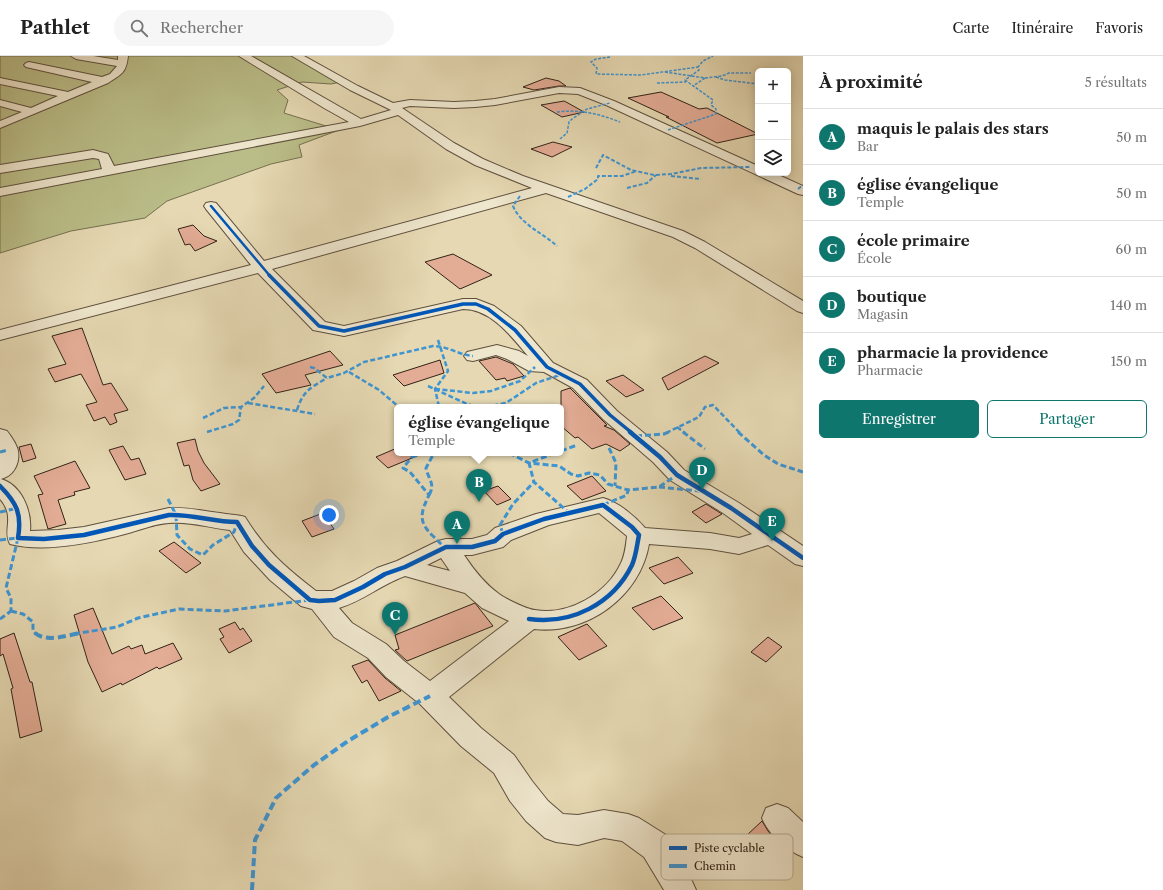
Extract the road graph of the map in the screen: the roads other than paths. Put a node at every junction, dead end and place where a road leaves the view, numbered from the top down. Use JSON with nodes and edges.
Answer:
{"nodes":[{"id":1,"x":76,"y":56,"type":"edge"},
{"id":2,"x":244,"y":56,"type":"edge"},
{"id":3,"x":297,"y":56,"type":"edge"},
{"id":4,"x":121,"y":64,"type":"edge"},
{"id":5,"x":104,"y":80,"type":"junction"},
{"id":6,"x":0,"y":81,"type":"edge"},
{"id":7,"x":67,"y":95,"type":"junction"},
{"id":8,"x":0,"y":104,"type":"edge"},
{"id":9,"x":396,"y":109,"type":"junction"},
{"id":10,"x":32,"y":110,"type":"junction"},
{"id":11,"x":360,"y":123,"type":"junction"},
{"id":12,"x":0,"y":125,"type":"edge"},
{"id":13,"x":0,"y":168,"type":"edge"},
{"id":14,"x":755,"y":170,"type":"edge"},
{"id":15,"x":110,"y":172,"type":"junction"},
{"id":16,"x":770,"y":176,"type":"edge"},
{"id":17,"x":545,"y":189,"type":"junction"},
{"id":18,"x":803,"y":191,"type":"edge"},
{"id":19,"x":0,"y":192,"type":"edge"},
{"id":20,"x":211,"y":206,"type":"dead end"},
{"id":21,"x":262,"y":267,"type":"junction"},
{"id":22,"x":803,"y":308,"type":"edge"},
{"id":23,"x":0,"y":335,"type":"edge"},
{"id":24,"x":473,"y":356,"type":"dead end"},
{"id":25,"x":547,"y":367,"type":"junction"},
{"id":26,"x":0,"y":435,"type":"edge"},
{"id":27,"x":0,"y":473,"type":"edge"},
{"id":28,"x":0,"y":486,"type":"edge"},
{"id":29,"x":768,"y":533,"type":"junction"},
{"id":30,"x":639,"y":535,"type":"junction"},
{"id":31,"x":446,"y":547,"type":"junction"},
{"id":32,"x":803,"y":558,"type":"edge"},
{"id":33,"x":405,"y":567,"type":"junction"},
{"id":34,"x":474,"y":586,"type":"junction"},
{"id":35,"x":319,"y":601,"type":"junction"},
{"id":36,"x":529,"y":619,"type":"junction"},
{"id":37,"x":430,"y":696,"type":"junction"},
{"id":38,"x":777,"y":818,"type":"dead end"},
{"id":39,"x":803,"y":842,"type":"edge"},
{"id":40,"x":661,"y":856,"type":"edge"},
{"id":41,"x":675,"y":880,"type":"edge"},
{"id":42,"x":680,"y":890,"type":"edge"}],
"edges":[{"from":1,"to":4,"type":"street"},
{"from":2,"to":11,"type":"street"},
{"from":3,"to":9,"type":"street"},
{"from":4,"to":5,"type":"street"},
{"from":4,"to":5,"type":"street"},
{"from":5,"to":7,"type":"street"},
{"from":6,"to":7,"type":"street"},
{"from":7,"to":10,"type":"street"},
{"from":8,"to":10,"type":"street"},
{"from":9,"to":11,"type":"street"},
{"from":9,"to":14,"type":"street"},
{"from":9,"to":17,"type":"street"},
{"from":10,"to":12,"type":"street"},
{"from":11,"to":15,"type":"street"},
{"from":13,"to":15,"type":"street"},
{"from":15,"to":19,"type":"street"},
{"from":16,"to":18,"type":"street"},
{"from":17,"to":21,"type":"street"},
{"from":17,"to":22,"type":"street"},
{"from":20,"to":21,"type":"street"},
{"from":21,"to":23,"type":"street"},
{"from":21,"to":25,"type":"street"},
{"from":24,"to":25,"type":"street"},
{"from":25,"to":29,"type":"street"},
{"from":26,"to":27,"type":"street"},
{"from":28,"to":35,"type":"street"},
{"from":29,"to":30,"type":"street"},
{"from":29,"to":32,"type":"street"},
{"from":30,"to":31,"type":"street"},
{"from":30,"to":36,"type":"street"},
{"from":31,"to":33,"type":"street"},
{"from":31,"to":34,"type":"street"},
{"from":33,"to":34,"type":"street"},
{"from":33,"to":35,"type":"street"},
{"from":34,"to":36,"type":"street"},
{"from":35,"to":37,"type":"street"},
{"from":36,"to":37,"type":"street"},
{"from":37,"to":40,"type":"street"},
{"from":38,"to":39,"type":"street"},
{"from":41,"to":42,"type":"street"}]}
